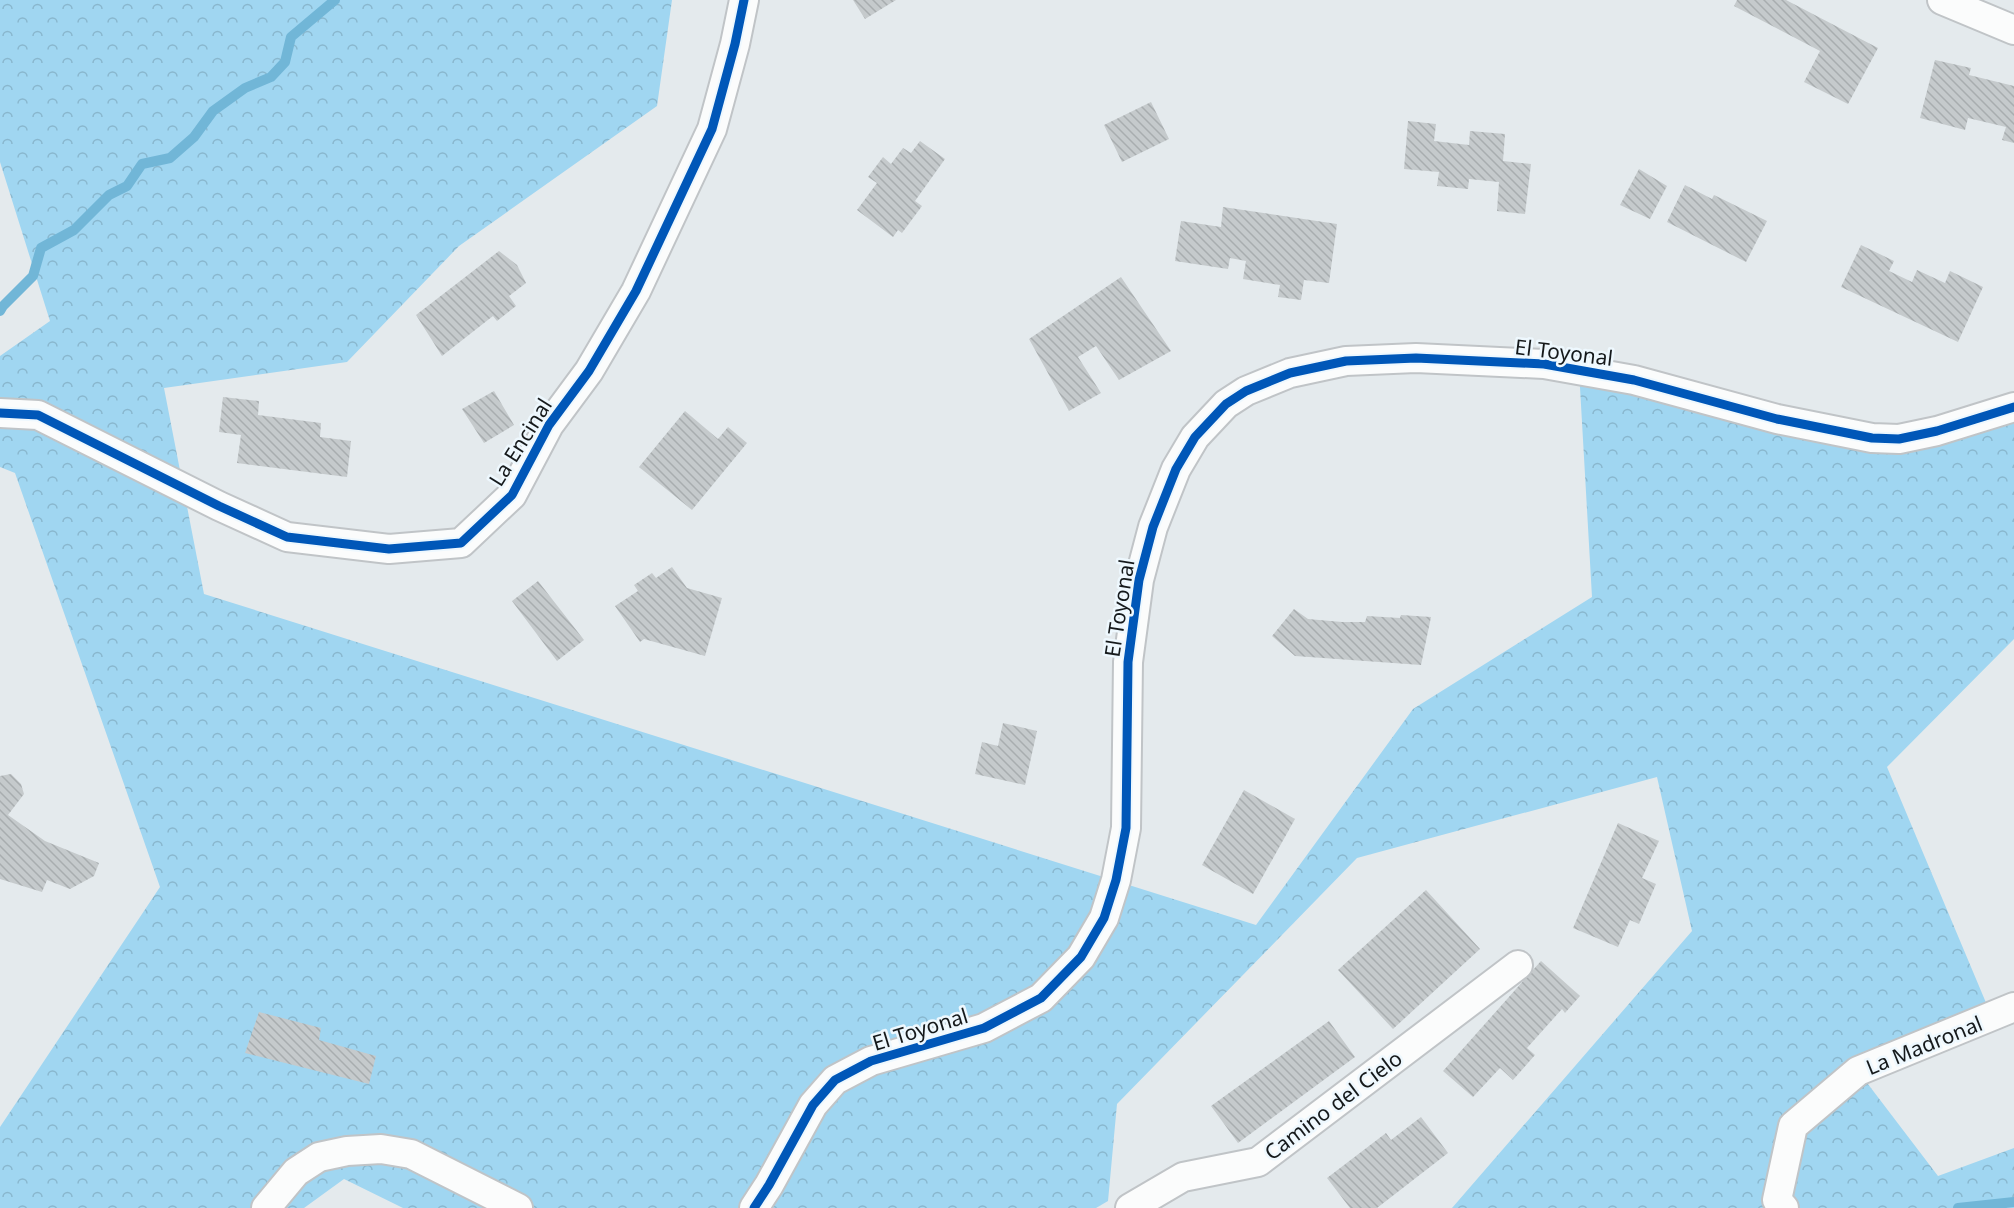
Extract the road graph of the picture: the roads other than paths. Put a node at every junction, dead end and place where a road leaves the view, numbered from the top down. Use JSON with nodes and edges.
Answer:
{"nodes":[{"id":1,"x":744,"y":0,"type":"edge"},
{"id":2,"x":1942,"y":0,"type":"edge"},
{"id":3,"x":2014,"y":30,"type":"edge"},
{"id":4,"x":2014,"y":407,"type":"edge"},
{"id":5,"x":0,"y":413,"type":"edge"},
{"id":6,"x":1518,"y":965,"type":"dead end"},
{"id":7,"x":2014,"y":1007,"type":"edge"},
{"id":8,"x":266,"y":1208,"type":"edge"},
{"id":9,"x":518,"y":1208,"type":"edge"},
{"id":10,"x":754,"y":1208,"type":"edge"},
{"id":11,"x":1130,"y":1208,"type":"edge"},
{"id":12,"x":1784,"y":1208,"type":"edge"}],
"edges":[{"from":1,"to":5,"type":"street","name":"La Encinal"},
{"from":2,"to":3,"type":"street"},
{"from":4,"to":10,"type":"street","name":"El Toyonal"},
{"from":6,"to":11,"type":"street","name":"Camino del Cielo"},
{"from":7,"to":12,"type":"street","name":"La Madronal"},
{"from":8,"to":9,"type":"street"}]}
